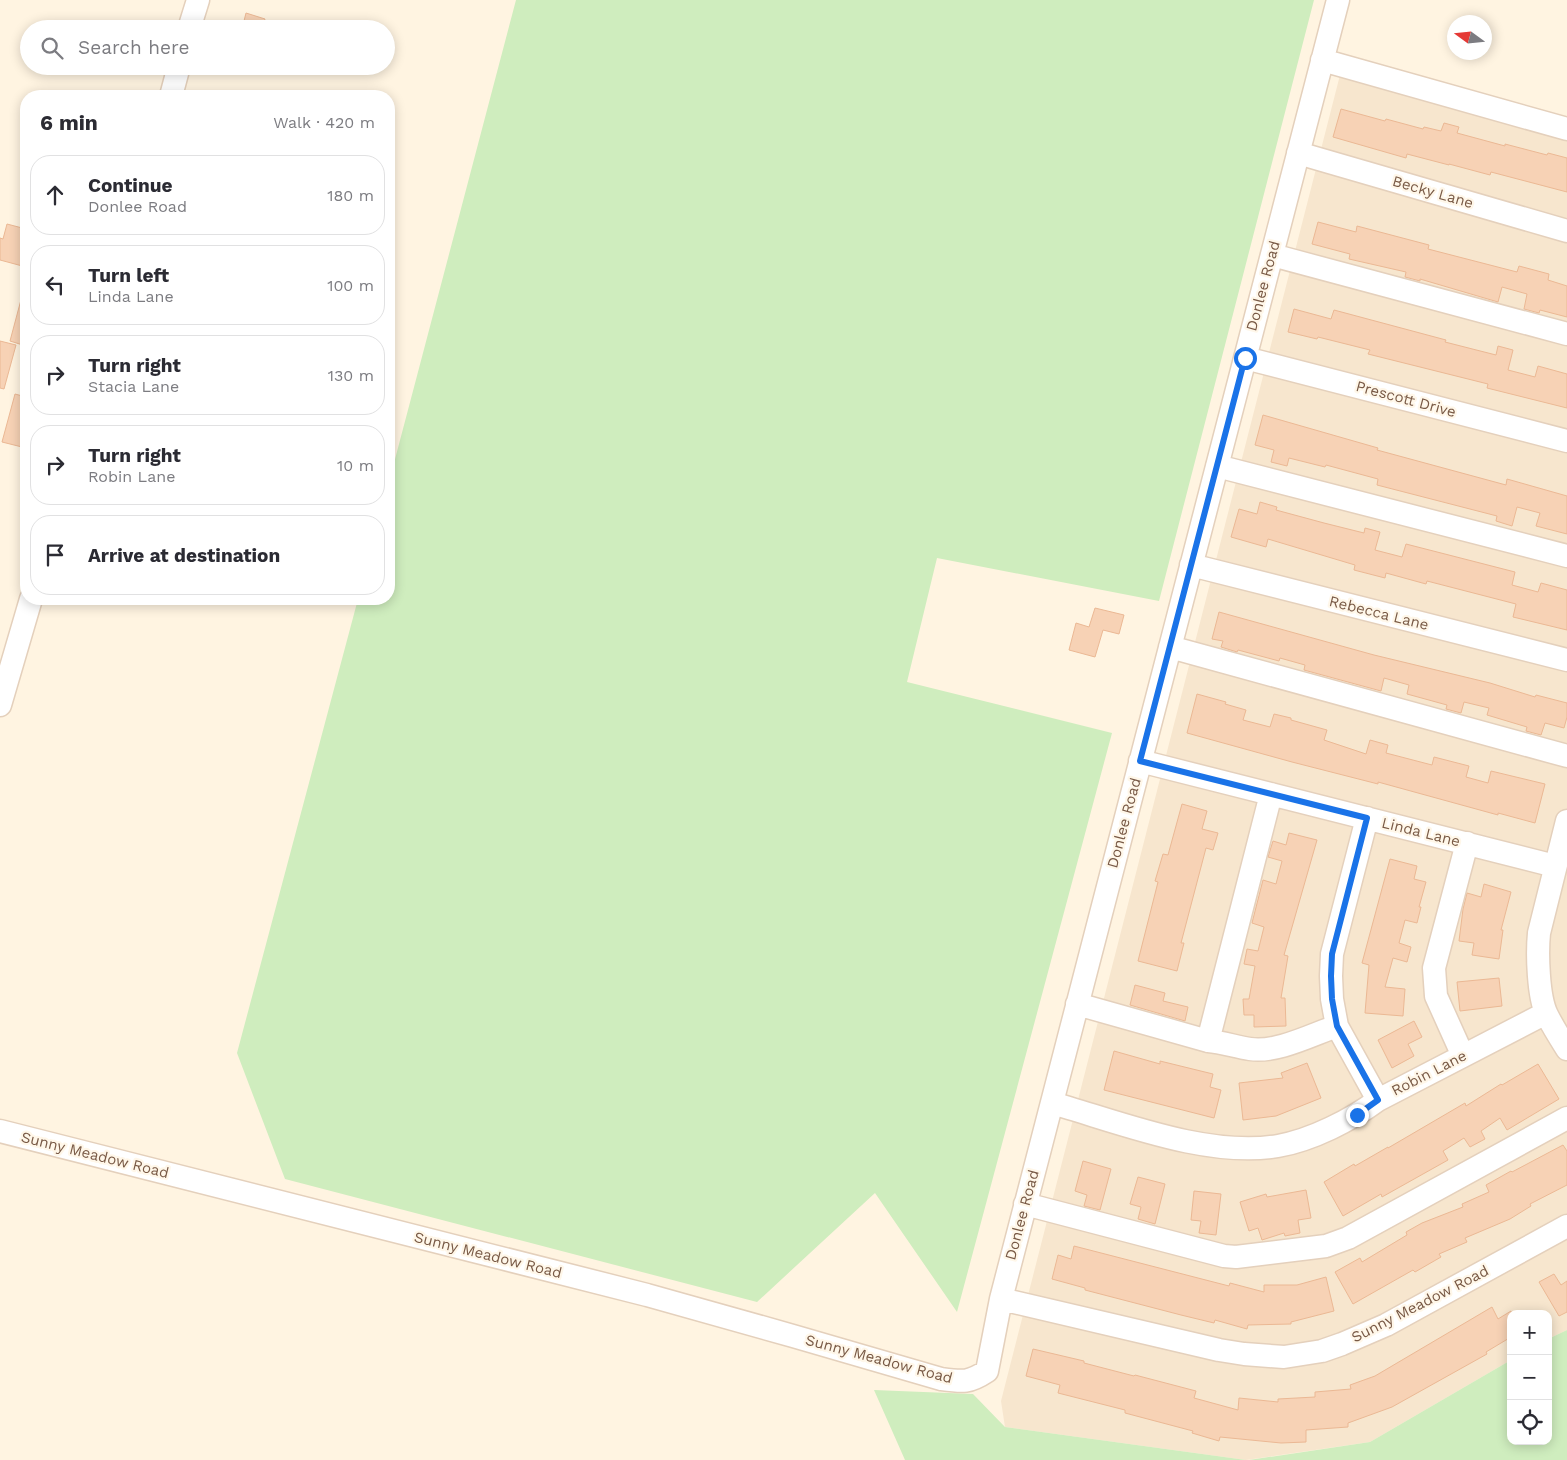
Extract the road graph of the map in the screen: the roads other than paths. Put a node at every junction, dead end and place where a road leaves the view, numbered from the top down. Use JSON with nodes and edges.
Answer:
{"nodes":[{"id":1,"x":198,"y":0,"type":"edge"},
{"id":2,"x":1338,"y":0,"type":"edge"},
{"id":3,"x":192,"y":20,"type":"edge"},
{"id":4,"x":1322,"y":60,"type":"junction"},
{"id":5,"x":177,"y":75,"type":"edge"},
{"id":6,"x":173,"y":90,"type":"edge"},
{"id":7,"x":1567,"y":129,"type":"edge"},
{"id":8,"x":1298,"y":153,"type":"junction"},
{"id":9,"x":1567,"y":231,"type":"edge"},
{"id":10,"x":1272,"y":255,"type":"junction"},
{"id":11,"x":1567,"y":334,"type":"edge"},
{"id":12,"x":1245,"y":358,"type":"junction"},
{"id":13,"x":1567,"y":441,"type":"edge"},
{"id":14,"x":1217,"y":466,"type":"junction"},
{"id":15,"x":1567,"y":556,"type":"edge"},
{"id":16,"x":1191,"y":566,"type":"junction"},
{"id":17,"x":29,"y":605,"type":"edge"},
{"id":18,"x":1170,"y":648,"type":"junction"},
{"id":19,"x":1567,"y":660,"type":"edge"},
{"id":20,"x":0,"y":705,"type":"edge"},
{"id":21,"x":1567,"y":756,"type":"edge"},
{"id":22,"x":1140,"y":761,"type":"junction"},
{"id":23,"x":1271,"y":794,"type":"junction"},
{"id":24,"x":1367,"y":818,"type":"junction"},
{"id":25,"x":1567,"y":821,"type":"edge"},
{"id":26,"x":1467,"y":843,"type":"junction"},
{"id":27,"x":1555,"y":866,"type":"junction"},
{"id":28,"x":1077,"y":1004,"type":"junction"},
{"id":29,"x":1546,"y":1013,"type":"junction"},
{"id":30,"x":1337,"y":1026,"type":"junction"},
{"id":31,"x":1208,"y":1041,"type":"junction"},
{"id":32,"x":1567,"y":1049,"type":"edge"},
{"id":33,"x":1463,"y":1056,"type":"junction"},
{"id":34,"x":1378,"y":1100,"type":"junction"},
{"id":35,"x":1052,"y":1103,"type":"junction"},
{"id":36,"x":1567,"y":1118,"type":"edge"},
{"id":37,"x":0,"y":1130,"type":"edge"},
{"id":38,"x":1025,"y":1204,"type":"junction"},
{"id":39,"x":1567,"y":1226,"type":"edge"},
{"id":40,"x":1001,"y":1298,"type":"junction"},
{"id":41,"x":974,"y":1380,"type":"joint"}],
"edges":[{"from":1,"to":3,"type":"street"},
{"from":2,"to":4,"type":"street","name":"Donlee Road"},
{"from":4,"to":7,"type":"street"},
{"from":4,"to":8,"type":"street","name":"Donlee Road"},
{"from":5,"to":6,"type":"street"},
{"from":8,"to":9,"type":"street","name":"Becky Lane"},
{"from":8,"to":10,"type":"street","name":"Donlee Road"},
{"from":10,"to":11,"type":"street"},
{"from":10,"to":12,"type":"street","name":"Donlee Road"},
{"from":12,"to":13,"type":"street","name":"Prescott Drive"},
{"from":12,"to":14,"type":"street","name":"Donlee Road"},
{"from":14,"to":15,"type":"street"},
{"from":14,"to":16,"type":"street","name":"Donlee Road"},
{"from":16,"to":18,"type":"street","name":"Donlee Road"},
{"from":16,"to":19,"type":"street","name":"Rebecca Lane"},
{"from":17,"to":20,"type":"street"},
{"from":18,"to":21,"type":"street"},
{"from":18,"to":22,"type":"street","name":"Donlee Road"},
{"from":22,"to":23,"type":"street","name":"Linda Lane"},
{"from":22,"to":28,"type":"street","name":"Donlee Road"},
{"from":23,"to":24,"type":"street","name":"Linda Lane"},
{"from":23,"to":31,"type":"street"},
{"from":24,"to":26,"type":"street","name":"Linda Lane"},
{"from":24,"to":30,"type":"street"},
{"from":25,"to":27,"type":"street"},
{"from":26,"to":27,"type":"street","name":"Linda Lane"},
{"from":26,"to":33,"type":"street"},
{"from":27,"to":29,"type":"street"},
{"from":28,"to":31,"type":"street"},
{"from":28,"to":35,"type":"street","name":"Donlee Road"},
{"from":29,"to":32,"type":"street"},
{"from":29,"to":33,"type":"street","name":"Robin Lane"},
{"from":30,"to":31,"type":"street"},
{"from":30,"to":34,"type":"street"},
{"from":33,"to":34,"type":"street","name":"Robin Lane"},
{"from":34,"to":35,"type":"street","name":"Robin Lane"},
{"from":35,"to":38,"type":"street","name":"Donlee Road"},
{"from":36,"to":38,"type":"street"},
{"from":37,"to":41,"type":"street","name":"Sunny Meadow Road"},
{"from":38,"to":40,"type":"street","name":"Donlee Road"},
{"from":39,"to":40,"type":"street","name":"Sunny Meadow Road"},
{"from":40,"to":41,"type":"street","name":"Donlee Road"}]}
